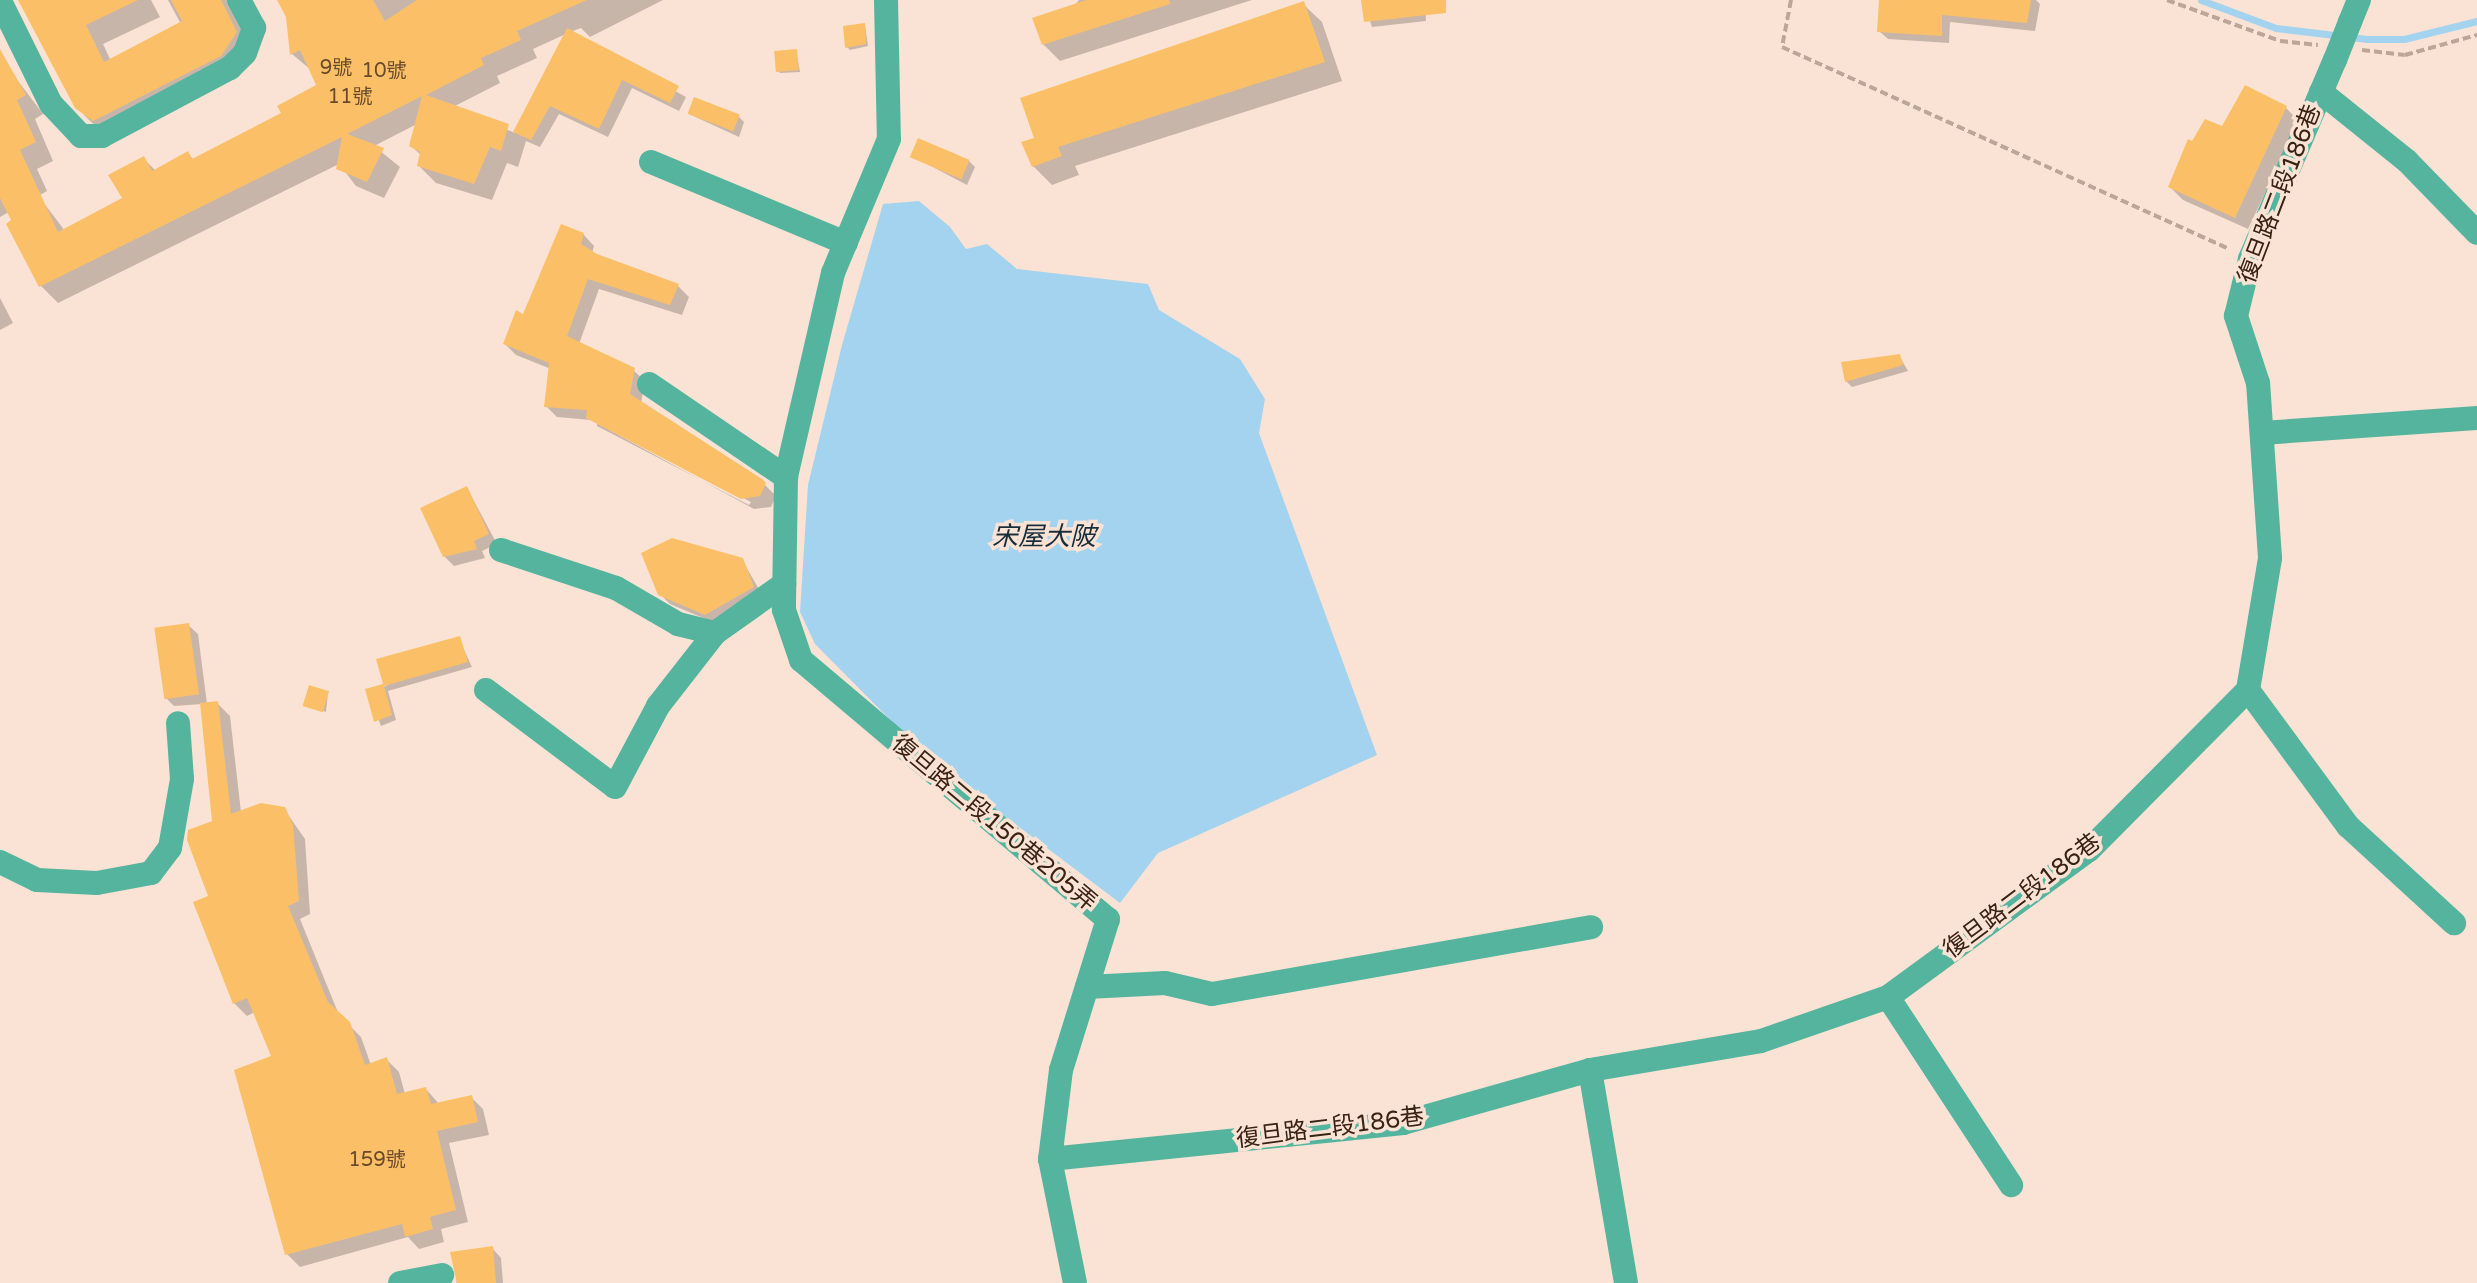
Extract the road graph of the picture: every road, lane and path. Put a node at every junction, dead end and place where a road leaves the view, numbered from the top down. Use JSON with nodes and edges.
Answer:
{"nodes":[{"id":1,"x":239,"y":0,"type":"edge"},
{"id":2,"x":886,"y":0,"type":"edge"},
{"id":3,"x":1791,"y":0,"type":"edge"},
{"id":4,"x":0,"y":1,"type":"edge"},
{"id":5,"x":2354,"y":11,"type":"edge"},
{"id":6,"x":2321,"y":92,"type":"junction"},
{"id":7,"x":651,"y":162,"type":"dead end"},
{"id":8,"x":2477,"y":233,"type":"edge"},
{"id":9,"x":846,"y":243,"type":"junction"},
{"id":10,"x":2250,"y":259,"type":"junction"},
{"id":11,"x":649,"y":384,"type":"dead end"},
{"id":12,"x":2477,"y":418,"type":"edge"},
{"id":13,"x":2262,"y":433,"type":"junction"},
{"id":14,"x":786,"y":477,"type":"junction"},
{"id":15,"x":501,"y":550,"type":"dead end"},
{"id":16,"x":784,"y":584,"type":"junction"},
{"id":17,"x":715,"y":633,"type":"junction"},
{"id":18,"x":486,"y":690,"type":"dead end"},
{"id":19,"x":2248,"y":690,"type":"junction"},
{"id":20,"x":178,"y":723,"type":"dead end"},
{"id":21,"x":0,"y":862,"type":"edge"},
{"id":22,"x":2454,"y":923,"type":"dead end"},
{"id":23,"x":1591,"y":927,"type":"dead end"},
{"id":24,"x":1087,"y":987,"type":"junction"},
{"id":25,"x":1888,"y":997,"type":"junction"},
{"id":26,"x":1590,"y":1070,"type":"junction"},
{"id":27,"x":1050,"y":1159,"type":"junction"},
{"id":28,"x":2011,"y":1185,"type":"dead end"},
{"id":29,"x":442,"y":1275,"type":"dead end"},
{"id":30,"x":400,"y":1283,"type":"edge"},
{"id":31,"x":1075,"y":1283,"type":"edge"},
{"id":32,"x":1626,"y":1283,"type":"edge"}],
"edges":[{"from":1,"to":4,"type":"lane"},
{"from":2,"to":9,"type":"lane","name":"復旦路二段150巷205弄"},
{"from":3,"to":10,"type":"path"},
{"from":5,"to":6,"type":"lane","name":"復旦路二段186巷","bridge":true},
{"from":6,"to":8,"type":"lane"},
{"from":6,"to":10,"type":"lane","name":"復旦路二段186巷"},
{"from":7,"to":9,"type":"lane"},
{"from":9,"to":14,"type":"lane","name":"復旦路二段150巷205弄"},
{"from":10,"to":13,"type":"lane","name":"復旦路二段186巷"},
{"from":11,"to":14,"type":"lane"},
{"from":12,"to":13,"type":"lane"},
{"from":13,"to":19,"type":"lane","name":"復旦路二段186巷"},
{"from":14,"to":16,"type":"lane","name":"復旦路二段150巷205弄"},
{"from":15,"to":17,"type":"lane"},
{"from":16,"to":17,"type":"lane"},
{"from":16,"to":24,"type":"lane","name":"復旦路二段150巷205弄"},
{"from":17,"to":18,"type":"lane"},
{"from":19,"to":22,"type":"lane"},
{"from":19,"to":25,"type":"lane","name":"復旦路二段186巷"},
{"from":20,"to":21,"type":"lane"},
{"from":23,"to":24,"type":"lane"},
{"from":24,"to":27,"type":"lane","name":"復旦路二段150巷205弄"},
{"from":25,"to":26,"type":"lane","name":"復旦路二段186巷"},
{"from":25,"to":28,"type":"lane"},
{"from":26,"to":27,"type":"lane","name":"復旦路二段186巷"},
{"from":26,"to":32,"type":"lane"},
{"from":27,"to":31,"type":"lane","name":"復旦路二段150巷205弄"},
{"from":29,"to":30,"type":"lane"}]}
